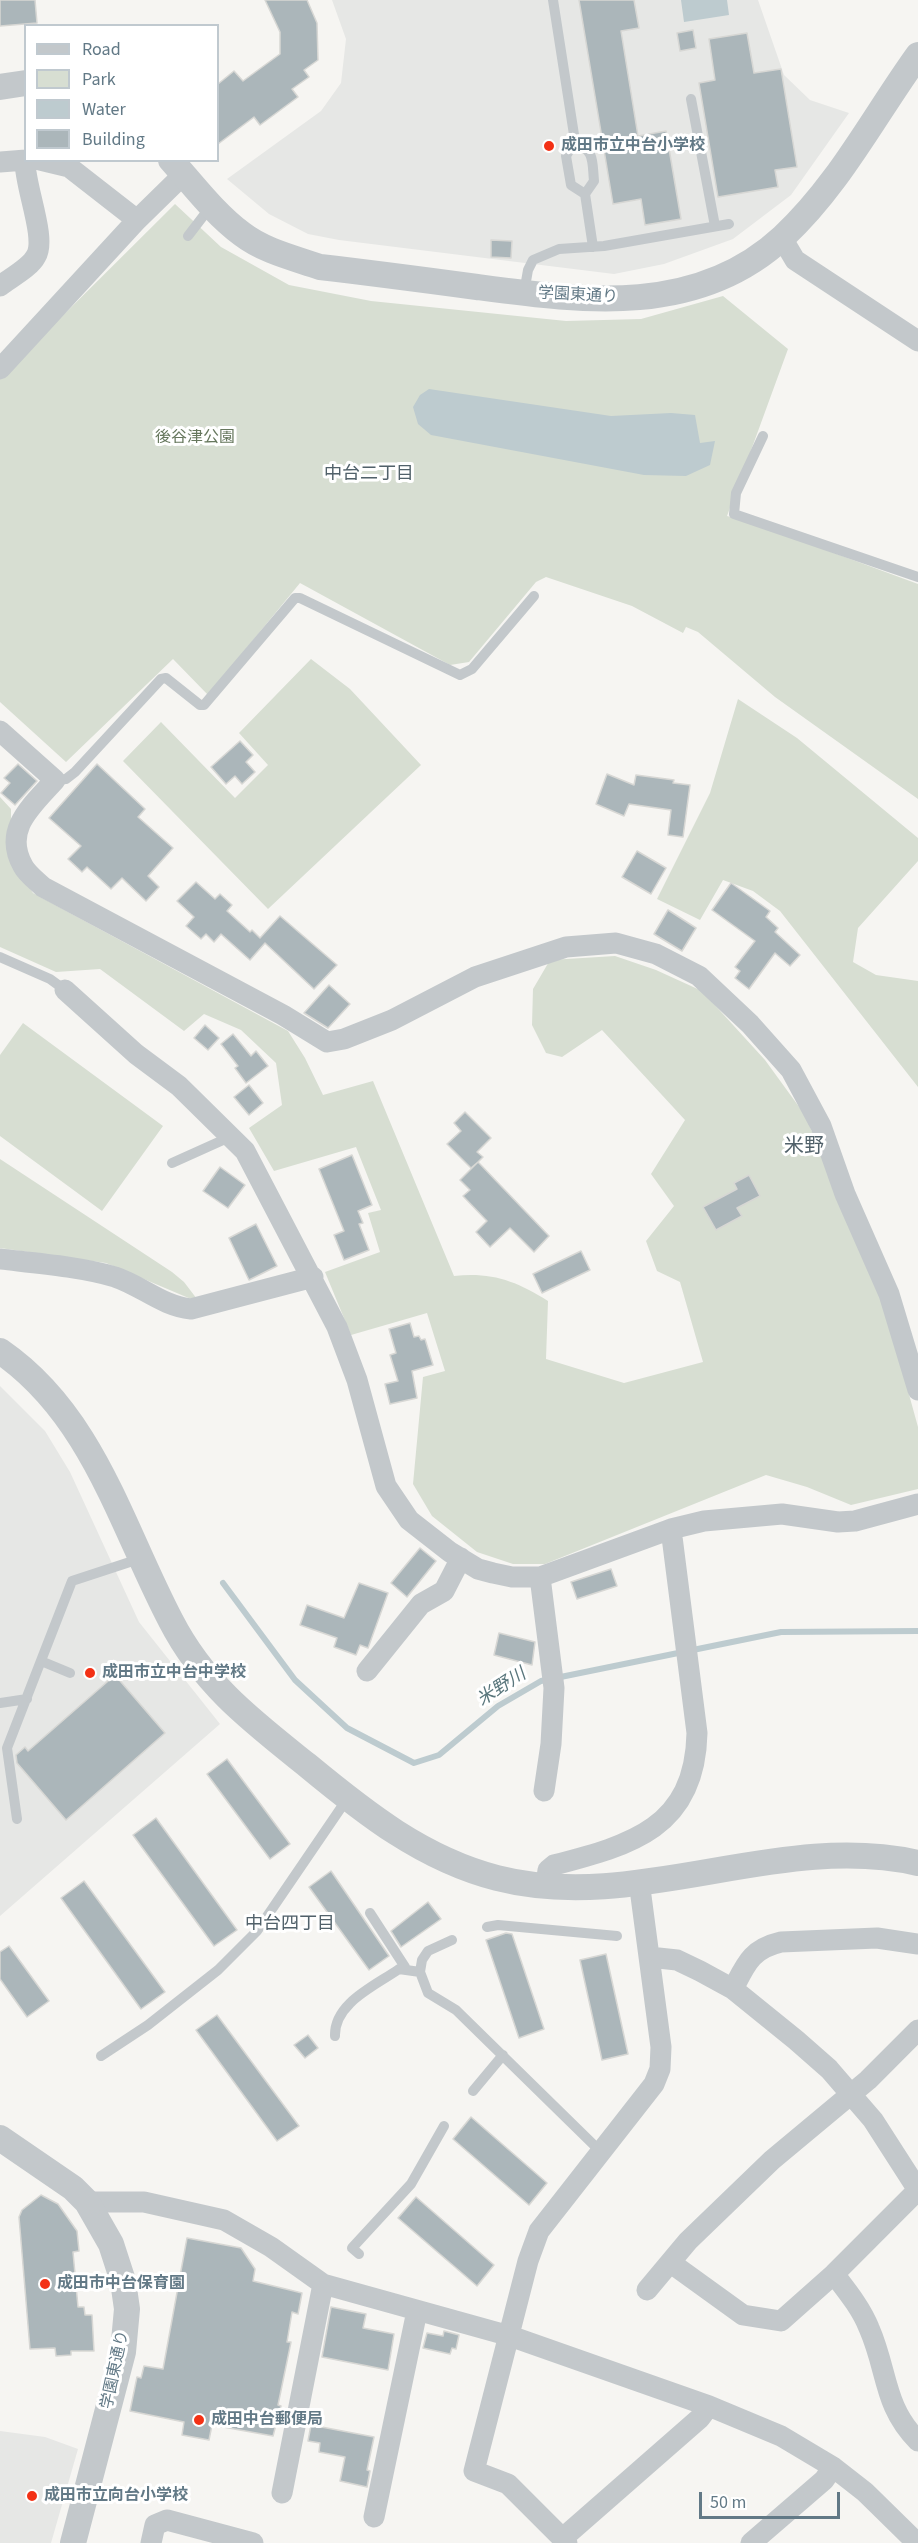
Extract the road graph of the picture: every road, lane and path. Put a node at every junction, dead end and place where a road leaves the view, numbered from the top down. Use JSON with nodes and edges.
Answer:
{"nodes":[{"id":1,"x":552,"y":0,"type":"edge"},
{"id":2,"x":918,"y":55,"type":"edge"},
{"id":3,"x":910,"y":75,"type":"edge"},
{"id":4,"x":24,"y":83,"type":"edge"},
{"id":5,"x":0,"y":87,"type":"edge"},
{"id":6,"x":691,"y":99,"type":"dead end"},
{"id":7,"x":575,"y":141,"type":"junction"},
{"id":8,"x":24,"y":160,"type":"edge"},
{"id":9,"x":0,"y":162,"type":"edge"},
{"id":10,"x":25,"y":162,"type":"edge"},
{"id":11,"x":48,"y":162,"type":"edge"},
{"id":12,"x":177,"y":167,"type":"edge"},
{"id":13,"x":585,"y":194,"type":"junction"},
{"id":14,"x":211,"y":206,"type":"junction"},
{"id":15,"x":137,"y":220,"type":"junction"},
{"id":16,"x":729,"y":224,"type":"dead end"},
{"id":17,"x":715,"y":226,"type":"junction"},
{"id":18,"x":188,"y":236,"type":"dead end"},
{"id":19,"x":782,"y":238,"type":"junction"},
{"id":20,"x":593,"y":247,"type":"junction"},
{"id":21,"x":0,"y":286,"type":"edge"},
{"id":22,"x":524,"y":293,"type":"junction"},
{"id":23,"x":918,"y":341,"type":"edge"},
{"id":24,"x":0,"y":369,"type":"edge"},
{"id":25,"x":763,"y":436,"type":"dead end"},
{"id":26,"x":918,"y":577,"type":"edge"},
{"id":27,"x":534,"y":596,"type":"dead end"},
{"id":28,"x":0,"y":731,"type":"edge"},
{"id":29,"x":55,"y":780,"type":"junction"},
{"id":30,"x":0,"y":957,"type":"edge"},
{"id":31,"x":65,"y":990,"type":"joint"},
{"id":32,"x":232,"y":1136,"type":"junction"},
{"id":33,"x":172,"y":1163,"type":"dead end"},
{"id":34,"x":0,"y":1259,"type":"edge"},
{"id":35,"x":313,"y":1277,"type":"junction"},
{"id":36,"x":0,"y":1351,"type":"edge"},
{"id":37,"x":918,"y":1390,"type":"edge"},
{"id":38,"x":918,"y":1504,"type":"edge"},
{"id":39,"x":671,"y":1529,"type":"junction"},
{"id":40,"x":139,"y":1558,"type":"junction"},
{"id":41,"x":461,"y":1558,"type":"junction"},
{"id":42,"x":540,"y":1577,"type":"junction"},
{"id":43,"x":41,"y":1661,"type":"junction"},
{"id":44,"x":367,"y":1671,"type":"dead end"},
{"id":45,"x":70,"y":1673,"type":"dead end"},
{"id":46,"x":27,"y":1699,"type":"junction"},
{"id":47,"x":0,"y":1703,"type":"edge"},
{"id":48,"x":544,"y":1791,"type":"dead end"},
{"id":49,"x":348,"y":1798,"type":"junction"},
{"id":50,"x":17,"y":1820,"type":"dead end"},
{"id":51,"x":918,"y":1863,"type":"edge"},
{"id":52,"x":639,"y":1881,"type":"junction"},
{"id":53,"x":546,"y":1886,"type":"junction"},
{"id":54,"x":370,"y":1912,"type":"dead end"},
{"id":55,"x":487,"y":1927,"type":"dead end"},
{"id":56,"x":617,"y":1936,"type":"dead end"},
{"id":57,"x":452,"y":1940,"type":"dead end"},
{"id":58,"x":918,"y":1944,"type":"edge"},
{"id":59,"x":649,"y":1957,"type":"junction"},
{"id":60,"x":405,"y":1967,"type":"junction"},
{"id":61,"x":420,"y":1972,"type":"junction"},
{"id":62,"x":733,"y":1989,"type":"junction"},
{"id":63,"x":918,"y":2031,"type":"edge"},
{"id":64,"x":335,"y":2036,"type":"dead end"},
{"id":65,"x":503,"y":2055,"type":"junction"},
{"id":66,"x":101,"y":2056,"type":"dead end"},
{"id":67,"x":473,"y":2091,"type":"dead end"},
{"id":68,"x":852,"y":2093,"type":"junction"},
{"id":69,"x":444,"y":2126,"type":"dead end"},
{"id":70,"x":0,"y":2138,"type":"edge"},
{"id":71,"x":601,"y":2152,"type":"junction"},
{"id":72,"x":918,"y":2190,"type":"edge"},
{"id":73,"x":87,"y":2202,"type":"junction"},
{"id":74,"x":359,"y":2254,"type":"dead end"},
{"id":75,"x":671,"y":2263,"type":"junction"},
{"id":76,"x":834,"y":2274,"type":"junction"},
{"id":77,"x":323,"y":2284,"type":"junction"},
{"id":78,"x":647,"y":2290,"type":"dead end"},
{"id":79,"x":417,"y":2311,"type":"junction"},
{"id":80,"x":510,"y":2337,"type":"junction"},
{"id":81,"x":709,"y":2406,"type":"junction"},
{"id":82,"x":918,"y":2441,"type":"edge"},
{"id":83,"x":834,"y":2467,"type":"junction"},
{"id":84,"x":282,"y":2493,"type":"dead end"},
{"id":85,"x":374,"y":2517,"type":"dead end"},
{"id":86,"x":565,"y":2540,"type":"edge"},
{"id":87,"x":73,"y":2543,"type":"edge"},
{"id":88,"x":151,"y":2543,"type":"edge"},
{"id":89,"x":253,"y":2543,"type":"edge"},
{"id":90,"x":751,"y":2543,"type":"edge"},
{"id":91,"x":917,"y":2543,"type":"edge"}],
"edges":[{"from":1,"to":7,"type":"lane"},
{"from":2,"to":3,"type":"street","name":"学園東通り"},
{"from":3,"to":19,"type":"street","name":"学園東通り"},
{"from":4,"to":5,"type":"street"},
{"from":6,"to":17,"type":"lane"},
{"from":7,"to":13,"type":"lane"},
{"from":7,"to":13,"type":"lane"},
{"from":8,"to":9,"type":"street"},
{"from":10,"to":21,"type":"street"},
{"from":11,"to":15,"type":"street"},
{"from":12,"to":14,"type":"street","name":"学園東通り"},
{"from":12,"to":15,"type":"street"},
{"from":13,"to":20,"type":"lane"},
{"from":14,"to":18,"type":"lane"},
{"from":14,"to":22,"type":"street","name":"学園東通り"},
{"from":15,"to":24,"type":"street"},
{"from":16,"to":17,"type":"lane"},
{"from":17,"to":20,"type":"lane"},
{"from":19,"to":22,"type":"street","name":"学園東通り"},
{"from":19,"to":23,"type":"street"},
{"from":20,"to":22,"type":"lane"},
{"from":25,"to":26,"type":"lane"},
{"from":27,"to":29,"type":"lane"},
{"from":28,"to":29,"type":"street"},
{"from":29,"to":37,"type":"street"},
{"from":30,"to":31,"type":"lane"},
{"from":31,"to":32,"type":"street"},
{"from":32,"to":33,"type":"lane"},
{"from":32,"to":35,"type":"street"},
{"from":34,"to":35,"type":"street"},
{"from":35,"to":41,"type":"street"},
{"from":36,"to":40,"type":"street"},
{"from":38,"to":39,"type":"street"},
{"from":39,"to":42,"type":"street"},
{"from":39,"to":53,"type":"street"},
{"from":40,"to":43,"type":"lane"},
{"from":40,"to":49,"type":"street"},
{"from":41,"to":42,"type":"street"},
{"from":41,"to":44,"type":"street"},
{"from":42,"to":48,"type":"street"},
{"from":43,"to":45,"type":"lane"},
{"from":43,"to":46,"type":"lane"},
{"from":46,"to":47,"type":"lane"},
{"from":46,"to":50,"type":"lane"},
{"from":49,"to":53,"type":"street"},
{"from":49,"to":66,"type":"lane"},
{"from":51,"to":52,"type":"street"},
{"from":52,"to":53,"type":"street"},
{"from":52,"to":59,"type":"street"},
{"from":54,"to":60,"type":"lane"},
{"from":55,"to":56,"type":"lane"},
{"from":57,"to":61,"type":"lane"},
{"from":58,"to":62,"type":"street"},
{"from":59,"to":62,"type":"street"},
{"from":59,"to":71,"type":"street"},
{"from":60,"to":61,"type":"lane"},
{"from":60,"to":64,"type":"lane"},
{"from":61,"to":65,"type":"lane"},
{"from":62,"to":68,"type":"street"},
{"from":63,"to":68,"type":"street"},
{"from":65,"to":67,"type":"lane"},
{"from":65,"to":71,"type":"lane"},
{"from":68,"to":72,"type":"street"},
{"from":68,"to":75,"type":"street"},
{"from":69,"to":74,"type":"lane"},
{"from":70,"to":73,"type":"street","name":"学園東通り"},
{"from":71,"to":80,"type":"street"},
{"from":72,"to":76,"type":"street"},
{"from":73,"to":77,"type":"street"},
{"from":73,"to":87,"type":"street","name":"学園東通り"},
{"from":75,"to":76,"type":"street"},
{"from":75,"to":78,"type":"street"},
{"from":76,"to":82,"type":"street"},
{"from":77,"to":79,"type":"street"},
{"from":77,"to":84,"type":"street"},
{"from":79,"to":80,"type":"street"},
{"from":79,"to":85,"type":"street"},
{"from":80,"to":81,"type":"street"},
{"from":80,"to":86,"type":"street"},
{"from":81,"to":83,"type":"street"},
{"from":81,"to":86,"type":"street"},
{"from":83,"to":90,"type":"street"},
{"from":83,"to":91,"type":"street"},
{"from":88,"to":89,"type":"street"}]}
